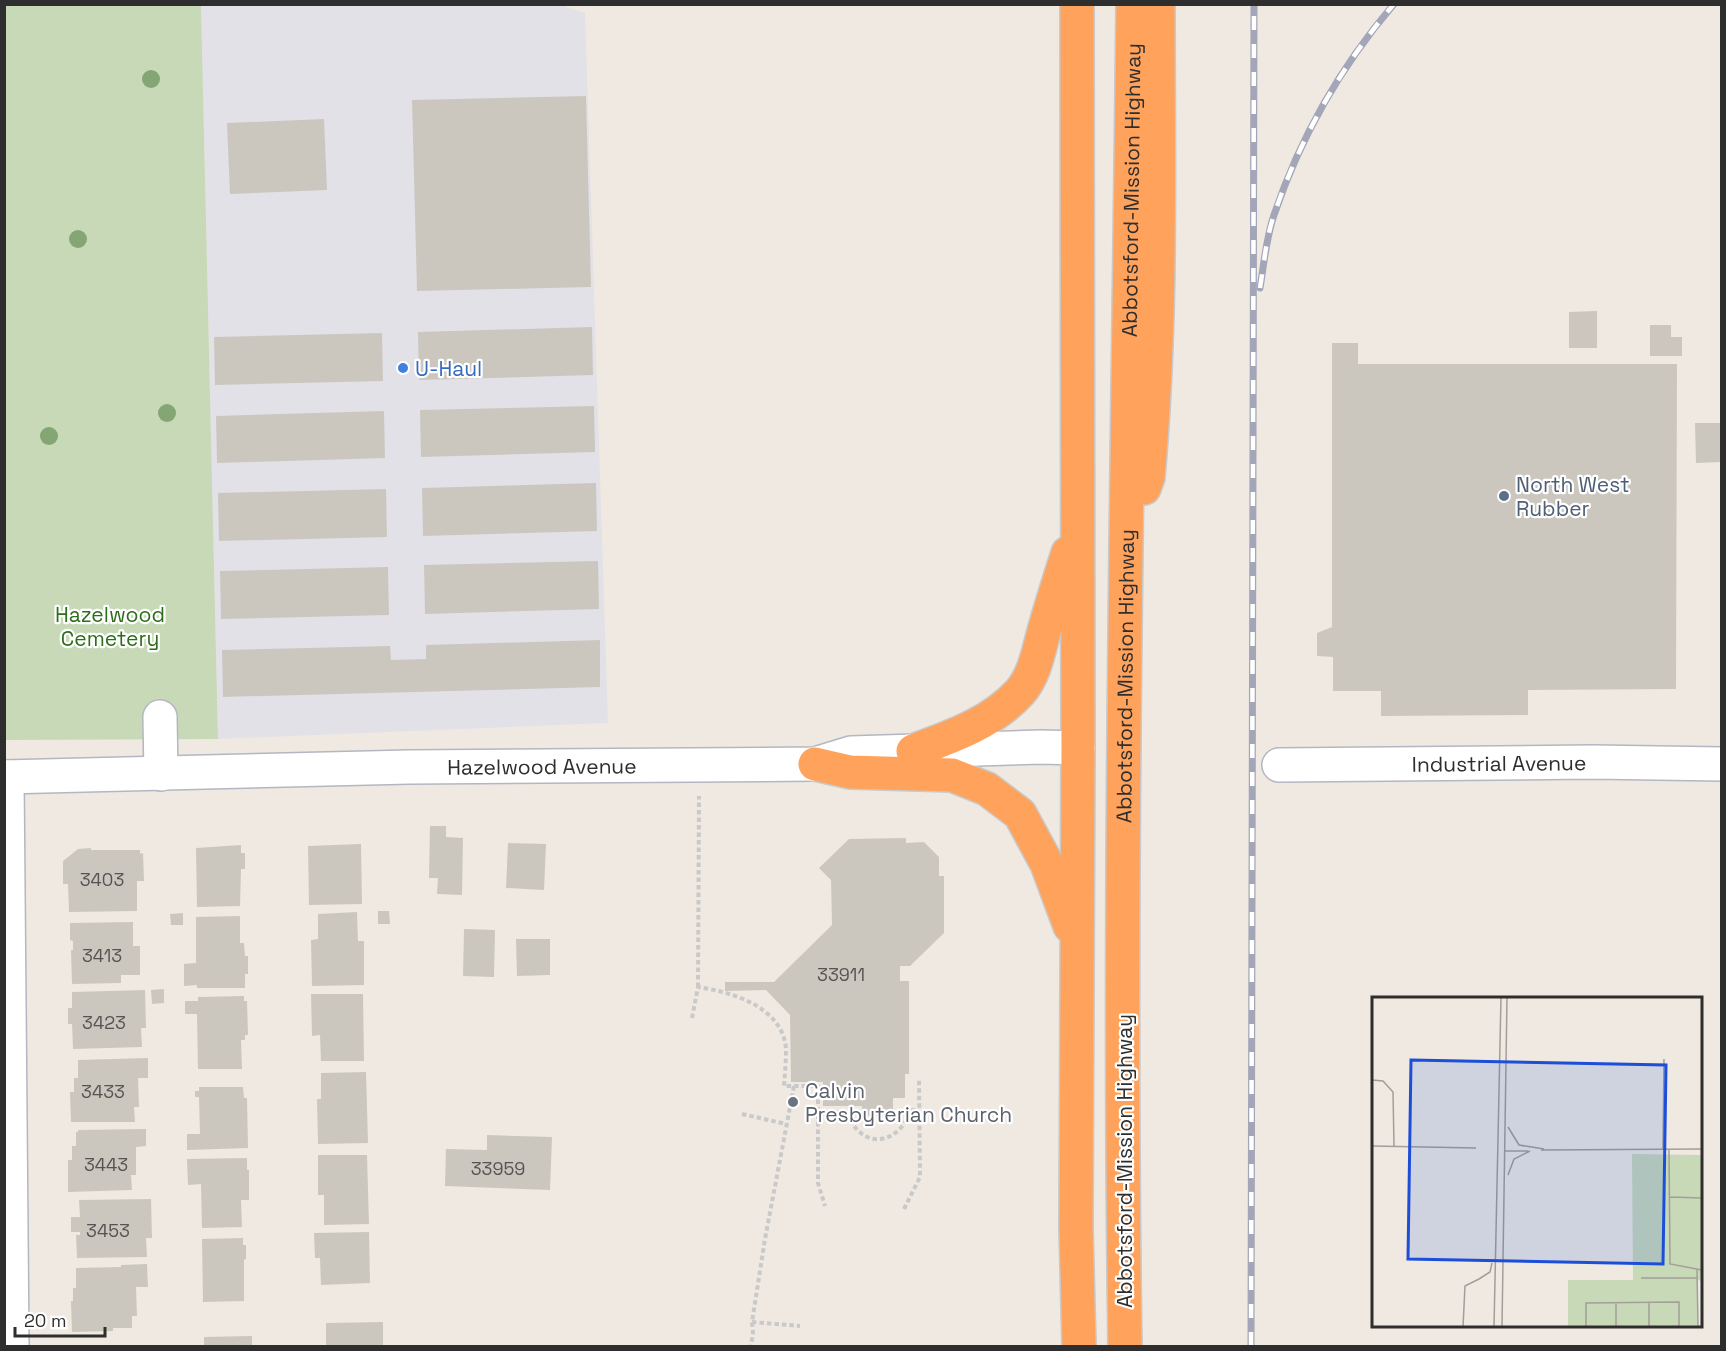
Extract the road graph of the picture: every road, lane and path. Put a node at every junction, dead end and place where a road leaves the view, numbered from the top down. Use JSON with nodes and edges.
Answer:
{"nodes":[{"id":1,"x":1077,"y":4,"type":"edge"},
{"id":2,"x":1133,"y":4,"type":"edge"},
{"id":3,"x":1158,"y":4,"type":"edge"},
{"id":4,"x":1078,"y":520,"type":"junction"},
{"id":5,"x":1127,"y":535,"type":"junction"},
{"id":6,"x":160,"y":717,"type":"dead end"},
{"id":7,"x":1078,"y":748,"type":"junction"},
{"id":8,"x":913,"y":751,"type":"junction"},
{"id":9,"x":815,"y":764,"type":"junction"},
{"id":10,"x":1722,"y":764,"type":"edge"},
{"id":11,"x":1279,"y":765,"type":"dead end"},
{"id":12,"x":161,"y":774,"type":"junction"},
{"id":13,"x":6,"y":777,"type":"edge"},
{"id":14,"x":699,"y":794,"type":"dead end"},
{"id":15,"x":1124,"y":810,"type":"junction"},
{"id":16,"x":1077,"y":947,"type":"junction"},
{"id":17,"x":698,"y":987,"type":"junction"},
{"id":18,"x":692,"y":1017,"type":"dead end"},
{"id":19,"x":919,"y":1078,"type":"dead end"},
{"id":20,"x":794,"y":1086,"type":"junction"},
{"id":21,"x":919,"y":1110,"type":"junction"},
{"id":22,"x":818,"y":1112,"type":"junction"},
{"id":23,"x":742,"y":1114,"type":"dead end"},
{"id":24,"x":786,"y":1124,"type":"junction"},
{"id":25,"x":825,"y":1206,"type":"dead end"},
{"id":26,"x":904,"y":1209,"type":"dead end"},
{"id":27,"x":752,"y":1322,"type":"junction"},
{"id":28,"x":800,"y":1326,"type":"dead end"},
{"id":29,"x":12,"y":1347,"type":"edge"},
{"id":30,"x":751,"y":1347,"type":"edge"},
{"id":31,"x":1079,"y":1347,"type":"edge"},
{"id":32,"x":1125,"y":1347,"type":"edge"}],
"edges":[{"from":1,"to":4,"type":"highway"},
{"from":2,"to":5,"type":"highway","name":"Abbotsford-Mission Highway"},
{"from":3,"to":5,"type":"highway"},
{"from":4,"to":7,"type":"highway"},
{"from":4,"to":8,"type":"highway"},
{"from":5,"to":15,"type":"highway","name":"Abbotsford-Mission Highway"},
{"from":6,"to":12,"type":"street"},
{"from":7,"to":8,"type":"street","name":"Hazelwood Avenue"},
{"from":7,"to":15,"type":"highway"},
{"from":7,"to":16,"type":"highway"},
{"from":8,"to":9,"type":"street","name":"Hazelwood Avenue"},
{"from":9,"to":12,"type":"street","name":"Hazelwood Avenue"},
{"from":9,"to":16,"type":"highway"},
{"from":10,"to":11,"type":"street","name":"Industrial Avenue"},
{"from":12,"to":13,"type":"street","name":"Hazelwood Avenue"},
{"from":13,"to":29,"type":"street"},
{"from":14,"to":17,"type":"path"},
{"from":15,"to":32,"type":"highway","name":"Abbotsford-Mission Highway"},
{"from":16,"to":31,"type":"highway"},
{"from":17,"to":18,"type":"path"},
{"from":17,"to":20,"type":"path"},
{"from":19,"to":21,"type":"path"},
{"from":20,"to":22,"type":"path"},
{"from":20,"to":24,"type":"path"},
{"from":21,"to":22,"type":"path"},
{"from":21,"to":26,"type":"path"},
{"from":22,"to":25,"type":"path"},
{"from":23,"to":24,"type":"path"},
{"from":24,"to":27,"type":"path"},
{"from":27,"to":28,"type":"path"},
{"from":27,"to":30,"type":"path"}]}
